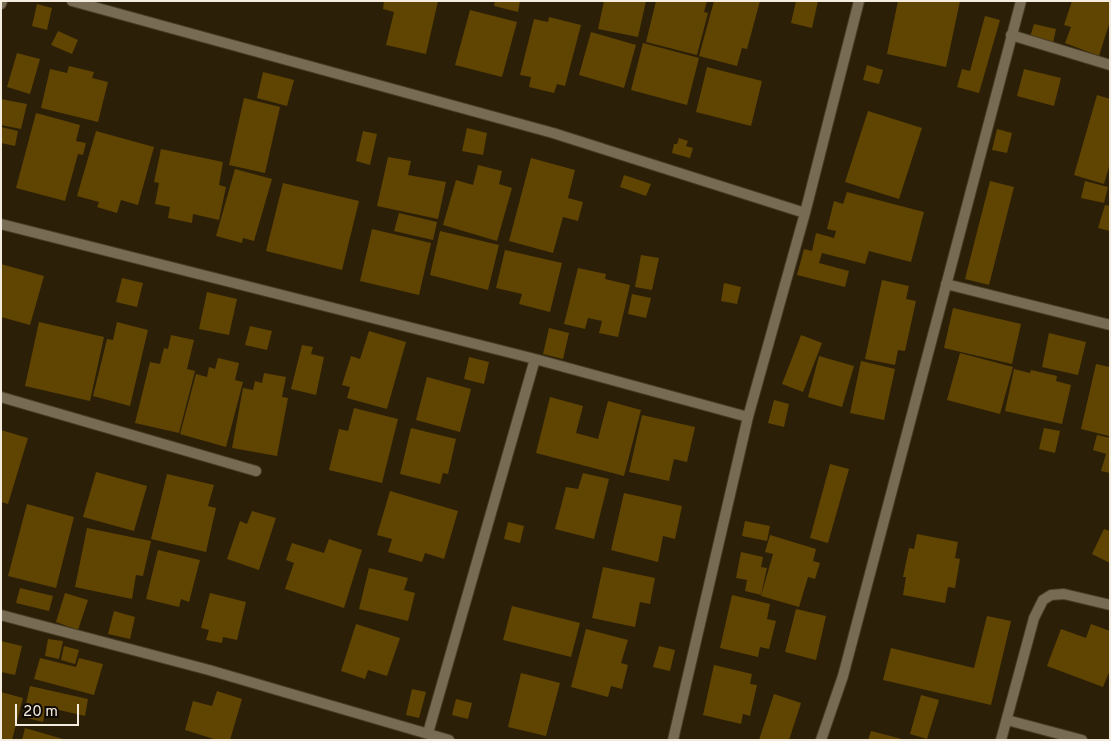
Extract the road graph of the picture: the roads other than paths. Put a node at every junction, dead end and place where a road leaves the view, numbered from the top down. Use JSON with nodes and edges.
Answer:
{"nodes":[{"id":1,"x":72,"y":1,"type":"edge"},
{"id":2,"x":859,"y":1,"type":"edge"},
{"id":3,"x":1021,"y":1,"type":"edge"},
{"id":4,"x":1012,"y":35,"type":"junction"},
{"id":5,"x":1110,"y":65,"type":"edge"},
{"id":6,"x":805,"y":213,"type":"junction"},
{"id":7,"x":1,"y":224,"type":"edge"},
{"id":8,"x":946,"y":284,"type":"junction"},
{"id":9,"x":1110,"y":325,"type":"edge"},
{"id":10,"x":535,"y":359,"type":"junction"},
{"id":11,"x":1,"y":397,"type":"edge"},
{"id":12,"x":748,"y":417,"type":"junction"},
{"id":13,"x":256,"y":471,"type":"dead end"},
{"id":14,"x":1110,"y":605,"type":"edge"},
{"id":15,"x":1,"y":615,"type":"edge"},
{"id":16,"x":1006,"y":720,"type":"junction"},
{"id":17,"x":428,"y":733,"type":"junction"},
{"id":18,"x":449,"y":740,"type":"edge"},
{"id":19,"x":673,"y":740,"type":"edge"},
{"id":20,"x":822,"y":740,"type":"edge"},
{"id":21,"x":1001,"y":740,"type":"edge"},
{"id":22,"x":1082,"y":740,"type":"edge"}],
"edges":[{"from":1,"to":6,"type":"street"},
{"from":2,"to":6,"type":"street"},
{"from":3,"to":4,"type":"street"},
{"from":4,"to":5,"type":"street"},
{"from":4,"to":8,"type":"street"},
{"from":6,"to":12,"type":"street"},
{"from":7,"to":10,"type":"street"},
{"from":8,"to":9,"type":"street"},
{"from":8,"to":20,"type":"street"},
{"from":10,"to":12,"type":"street"},
{"from":10,"to":17,"type":"street"},
{"from":11,"to":13,"type":"street"},
{"from":12,"to":19,"type":"street"},
{"from":14,"to":16,"type":"street"},
{"from":15,"to":17,"type":"street"},
{"from":16,"to":21,"type":"street"},
{"from":16,"to":22,"type":"street"},
{"from":17,"to":18,"type":"street"}]}
